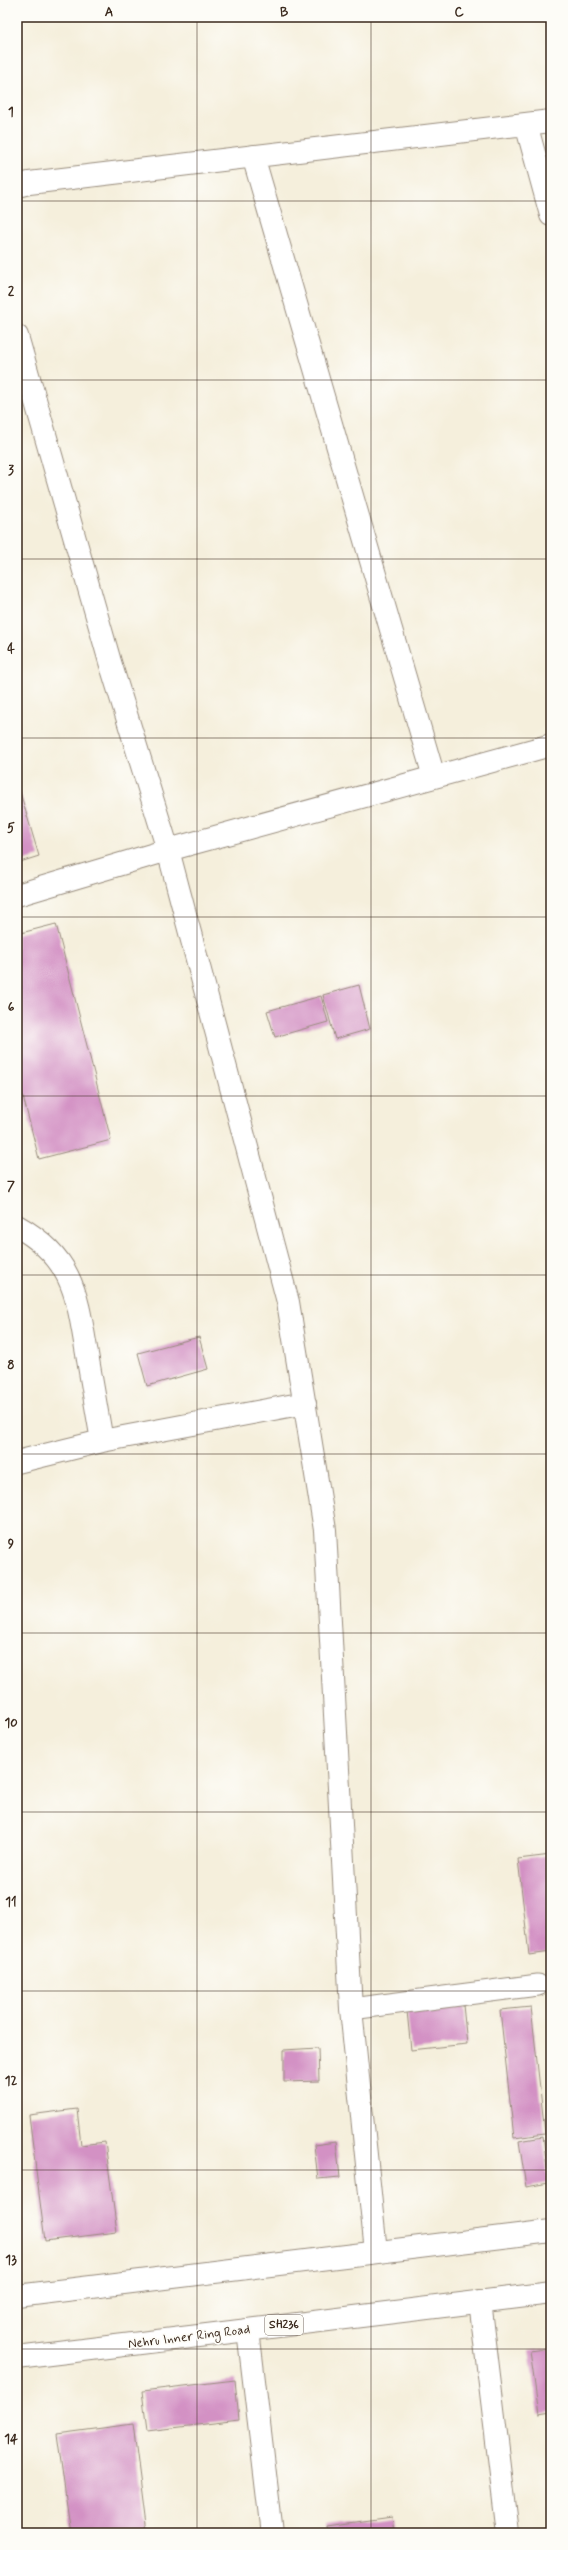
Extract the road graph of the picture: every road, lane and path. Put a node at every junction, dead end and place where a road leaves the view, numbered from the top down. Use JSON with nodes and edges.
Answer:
{"nodes":[{"id":1,"x":551,"y":121,"type":"edge"},
{"id":2,"x":526,"y":124,"type":"junction"},
{"id":3,"x":252,"y":156,"type":"junction"},
{"id":4,"x":17,"y":186,"type":"edge"},
{"id":5,"x":551,"y":215,"type":"edge"},
{"id":6,"x":17,"y":336,"type":"edge"},
{"id":7,"x":551,"y":745,"type":"edge"},
{"id":8,"x":434,"y":777,"type":"junction"},
{"id":9,"x":168,"y":850,"type":"junction"},
{"id":10,"x":17,"y":895,"type":"edge"},
{"id":11,"x":17,"y":1226,"type":"edge"},
{"id":12,"x":305,"y":1403,"type":"junction"},
{"id":13,"x":102,"y":1441,"type":"junction"},
{"id":14,"x":17,"y":1462,"type":"edge"},
{"id":15,"x":538,"y":1985,"type":"dead end"},
{"id":16,"x":351,"y":2009,"type":"junction"},
{"id":17,"x":551,"y":2231,"type":"edge"},
{"id":18,"x":376,"y":2252,"type":"junction"},
{"id":19,"x":551,"y":2292,"type":"edge"},
{"id":20,"x":17,"y":2296,"type":"edge"},
{"id":21,"x":480,"y":2301,"type":"junction"},
{"id":22,"x":248,"y":2330,"type":"junction"},
{"id":23,"x":17,"y":2358,"type":"edge"},
{"id":24,"x":272,"y":2533,"type":"edge"},
{"id":25,"x":508,"y":2533,"type":"edge"}],
"edges":[{"from":1,"to":2,"type":"street"},
{"from":2,"to":3,"type":"street"},
{"from":2,"to":5,"type":"street"},
{"from":3,"to":4,"type":"street"},
{"from":3,"to":8,"type":"street"},
{"from":6,"to":9,"type":"street"},
{"from":7,"to":8,"type":"street"},
{"from":8,"to":9,"type":"street"},
{"from":9,"to":10,"type":"street"},
{"from":9,"to":12,"type":"street"},
{"from":11,"to":13,"type":"street"},
{"from":12,"to":13,"type":"street"},
{"from":12,"to":16,"type":"street"},
{"from":13,"to":14,"type":"street"},
{"from":15,"to":16,"type":"lane"},
{"from":16,"to":18,"type":"street"},
{"from":17,"to":18,"type":"street"},
{"from":18,"to":20,"type":"street"},
{"from":19,"to":21,"type":"street","name":"Nehru Inner Ring Road","number":"SH236"},
{"from":21,"to":22,"type":"street","name":"Nehru Inner Ring Road","number":"SH236"},
{"from":21,"to":25,"type":"street"},
{"from":22,"to":23,"type":"street","name":"Nehru Inner Ring Road","number":"SH236"},
{"from":22,"to":24,"type":"street"}]}
